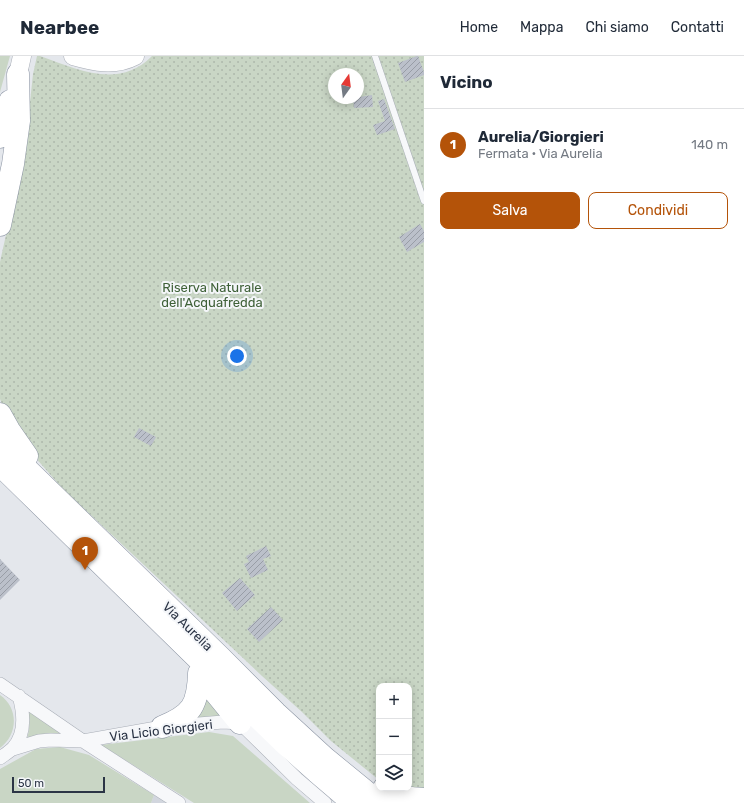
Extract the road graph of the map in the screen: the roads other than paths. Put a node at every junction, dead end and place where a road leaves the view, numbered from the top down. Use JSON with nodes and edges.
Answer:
{"nodes":[{"id":1,"x":73,"y":56,"type":"edge"},
{"id":2,"x":135,"y":56,"type":"edge"},
{"id":3,"x":375,"y":56,"type":"edge"},
{"id":4,"x":20,"y":65,"type":"edge"},
{"id":5,"x":0,"y":131,"type":"edge"},
{"id":6,"x":0,"y":136,"type":"edge"},
{"id":7,"x":424,"y":201,"type":"edge"},
{"id":8,"x":0,"y":225,"type":"edge"},
{"id":9,"x":0,"y":414,"type":"edge"},
{"id":10,"x":0,"y":443,"type":"edge"},
{"id":11,"x":0,"y":465,"type":"edge"},
{"id":12,"x":51,"y":514,"type":"junction"},
{"id":13,"x":111,"y":551,"type":"junction"},
{"id":14,"x":220,"y":657,"type":"junction"},
{"id":15,"x":199,"y":673,"type":"junction"},
{"id":16,"x":0,"y":684,"type":"edge"},
{"id":17,"x":19,"y":696,"type":"junction"},
{"id":18,"x":240,"y":723,"type":"junction"},
{"id":19,"x":162,"y":727,"type":"junction"},
{"id":20,"x":83,"y":741,"type":"junction"},
{"id":21,"x":12,"y":748,"type":"junction"},
{"id":22,"x":0,"y":758,"type":"edge"},
{"id":23,"x":376,"y":783,"type":"edge"},
{"id":24,"x":390,"y":791,"type":"edge"},
{"id":25,"x":424,"y":799,"type":"edge"},
{"id":26,"x":179,"y":803,"type":"edge"},
{"id":27,"x":325,"y":803,"type":"edge"},
{"id":28,"x":353,"y":803,"type":"edge"},
{"id":29,"x":380,"y":803,"type":"edge"}],
"edges":[{"from":1,"to":2,"type":"street"},
{"from":3,"to":7,"type":"lane"},
{"from":4,"to":6,"type":"highway"},
{"from":4,"to":8,"type":"highway"},
{"from":5,"to":6,"type":"highway"},
{"from":9,"to":13,"type":"highway"},
{"from":10,"to":13,"type":"highway","name":"Via Aurelia"},
{"from":11,"to":12,"type":"highway","name":"Via Aurelia"},
{"from":12,"to":15,"type":"highway"},
{"from":12,"to":28,"type":"highway","name":"Via Aurelia"},
{"from":13,"to":14,"type":"highway","name":"Via Aurelia"},
{"from":14,"to":23,"type":"highway"},
{"from":14,"to":29,"type":"highway","name":"Via Aurelia"},
{"from":15,"to":18,"type":"highway"},
{"from":15,"to":19,"type":"highway"},
{"from":16,"to":17,"type":"street","name":"Via Licio Giorgieri"},
{"from":17,"to":20,"type":"street","name":"Via Licio Giorgieri"},
{"from":17,"to":21,"type":"street","name":"Via Licio Giorgieri"},
{"from":18,"to":19,"type":"street","name":"Via Licio Giorgieri"},
{"from":18,"to":27,"type":"street"},
{"from":19,"to":20,"type":"street","name":"Via Licio Giorgieri"},
{"from":20,"to":21,"type":"street","name":"Via Licio Giorgieri"},
{"from":20,"to":26,"type":"street","name":"Via Licio Giorgieri"},
{"from":21,"to":22,"type":"street","name":"Via Licio Giorgieri"},
{"from":24,"to":25,"type":"highway"}]}
